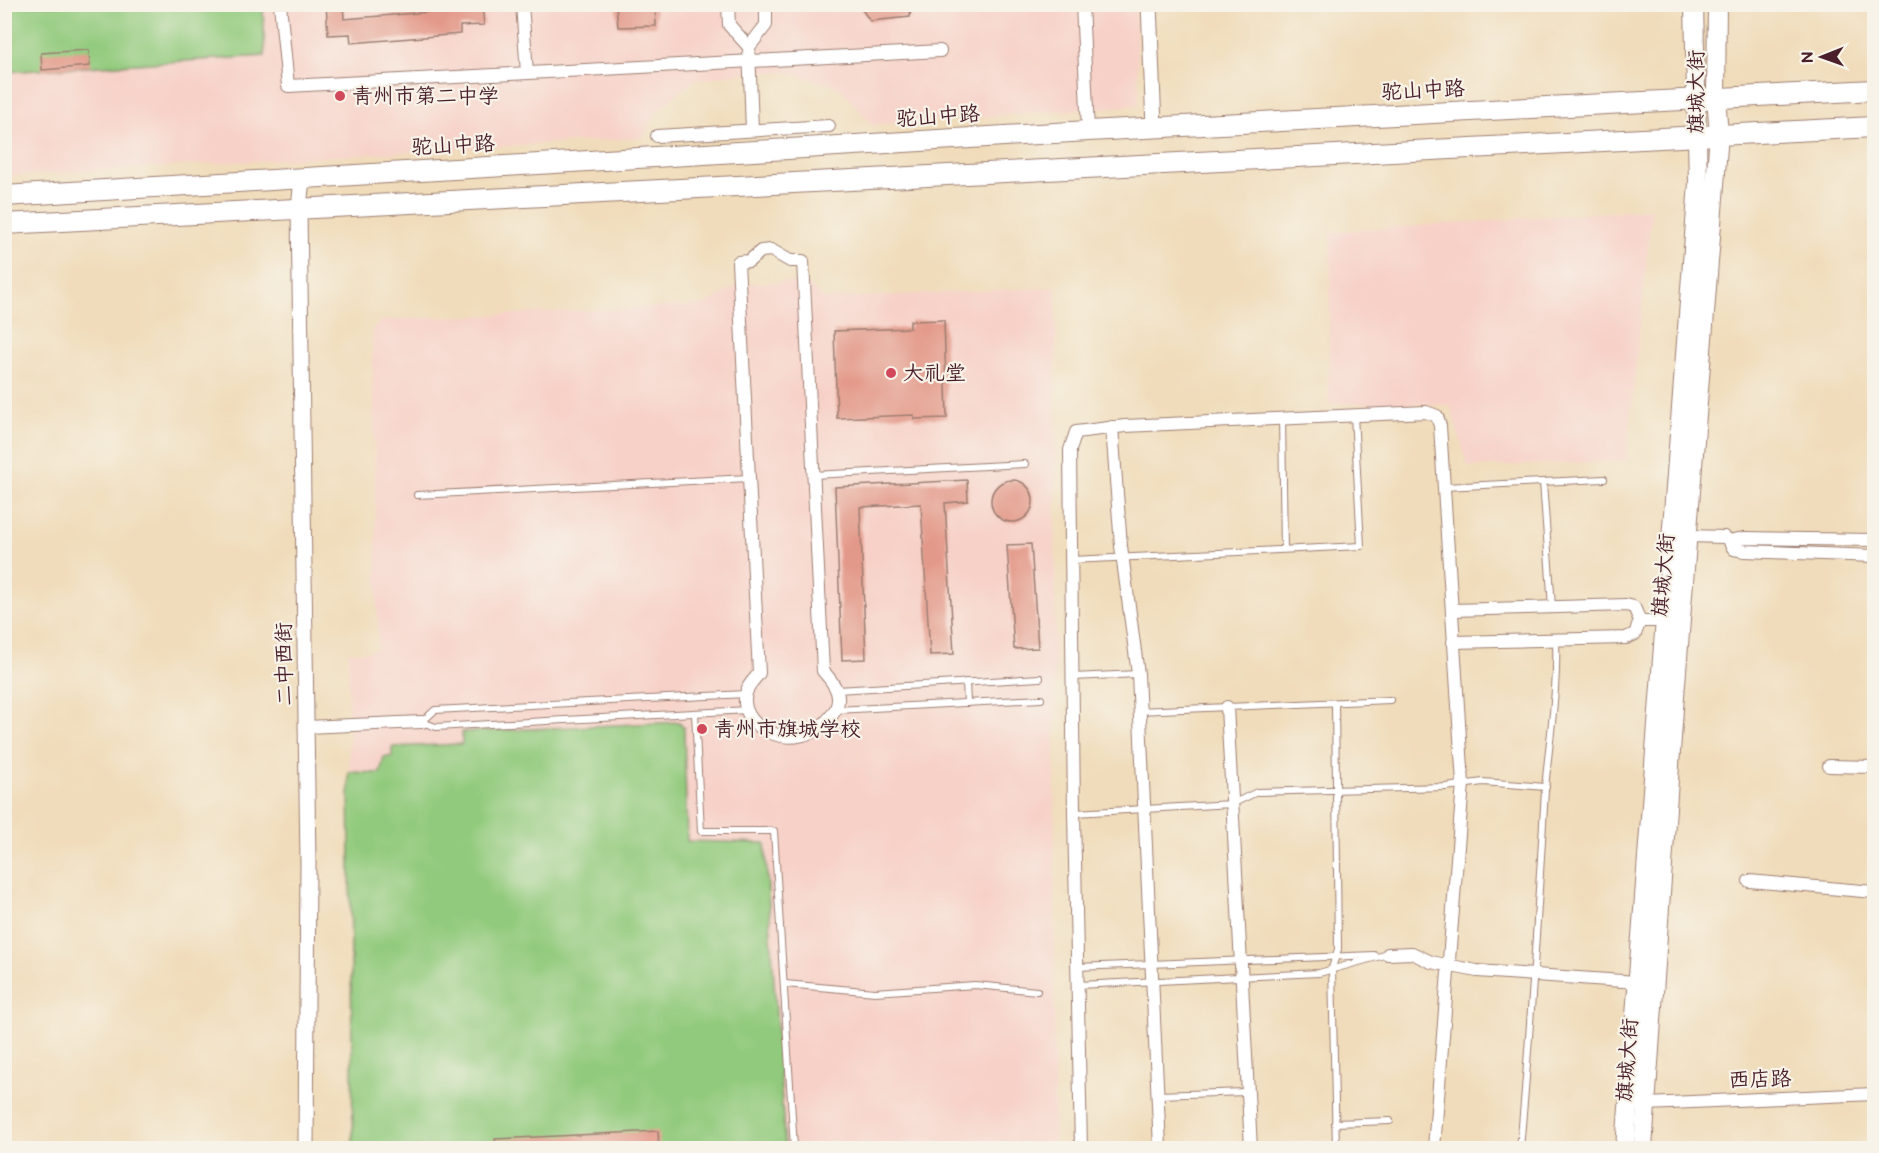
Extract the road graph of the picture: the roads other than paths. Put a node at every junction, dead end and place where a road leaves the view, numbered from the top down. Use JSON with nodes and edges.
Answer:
{"nodes":[{"id":1,"x":280,"y":4,"type":"edge"},
{"id":2,"x":522,"y":4,"type":"edge"},
{"id":3,"x":728,"y":4,"type":"edge"},
{"id":4,"x":765,"y":4,"type":"edge"},
{"id":5,"x":1082,"y":4,"type":"edge"},
{"id":6,"x":1149,"y":4,"type":"edge"},
{"id":7,"x":1694,"y":4,"type":"edge"},
{"id":8,"x":1717,"y":4,"type":"edge"},
{"id":9,"x":750,"y":47,"type":"junction"},
{"id":10,"x":940,"y":51,"type":"dead end"},
{"id":11,"x":750,"y":61,"type":"junction"},
{"id":12,"x":527,"y":73,"type":"junction"},
{"id":13,"x":1875,"y":90,"type":"edge"},
{"id":14,"x":1716,"y":97,"type":"junction"},
{"id":15,"x":1696,"y":100,"type":"junction"},
{"id":16,"x":829,"y":126,"type":"dead end"},
{"id":17,"x":1154,"y":127,"type":"junction"},
{"id":18,"x":1875,"y":127,"type":"edge"},
{"id":19,"x":752,"y":130,"type":"junction"},
{"id":20,"x":1088,"y":131,"type":"junction"},
{"id":21,"x":1719,"y":134,"type":"junction"},
{"id":22,"x":657,"y":135,"type":"dead end"},
{"id":23,"x":1698,"y":135,"type":"junction"},
{"id":24,"x":302,"y":178,"type":"junction"},
{"id":25,"x":4,"y":196,"type":"edge"},
{"id":26,"x":299,"y":209,"type":"junction"},
{"id":27,"x":4,"y":224,"type":"edge"},
{"id":28,"x":1354,"y":415,"type":"junction"},
{"id":29,"x":1282,"y":418,"type":"junction"},
{"id":30,"x":1113,"y":428,"type":"junction"},
{"id":31,"x":1025,"y":464,"type":"dead end"},
{"id":32,"x":813,"y":475,"type":"junction"},
{"id":33,"x":749,"y":478,"type":"junction"},
{"id":34,"x":1604,"y":479,"type":"dead end"},
{"id":35,"x":1544,"y":482,"type":"junction"},
{"id":36,"x":1444,"y":487,"type":"junction"},
{"id":37,"x":417,"y":495,"type":"dead end"},
{"id":38,"x":1689,"y":536,"type":"junction"},
{"id":39,"x":1875,"y":540,"type":"edge"},
{"id":40,"x":1732,"y":542,"type":"junction"},
{"id":41,"x":1284,"y":549,"type":"junction"},
{"id":42,"x":1875,"y":556,"type":"edge"},
{"id":43,"x":1124,"y":557,"type":"junction"},
{"id":44,"x":1072,"y":560,"type":"junction"},
{"id":45,"x":1552,"y":607,"type":"junction"},
{"id":46,"x":1453,"y":610,"type":"junction"},
{"id":47,"x":1640,"y":621,"type":"junction"},
{"id":48,"x":1663,"y":621,"type":"junction"},
{"id":49,"x":1556,"y":640,"type":"junction"},
{"id":50,"x":1453,"y":642,"type":"junction"},
{"id":51,"x":1138,"y":674,"type":"junction"},
{"id":52,"x":1073,"y":677,"type":"junction"},
{"id":53,"x":1040,"y":678,"type":"dead end"},
{"id":54,"x":966,"y":682,"type":"junction"},
{"id":55,"x":837,"y":690,"type":"junction"},
{"id":56,"x":746,"y":694,"type":"junction"},
{"id":57,"x":1041,"y":699,"type":"dead end"},
{"id":58,"x":1390,"y":700,"type":"dead end"},
{"id":59,"x":967,"y":703,"type":"junction"},
{"id":60,"x":1335,"y":703,"type":"junction"},
{"id":61,"x":1227,"y":707,"type":"junction"},
{"id":62,"x":748,"y":710,"type":"junction"},
{"id":63,"x":836,"y":710,"type":"junction"},
{"id":64,"x":1138,"y":711,"type":"junction"},
{"id":65,"x":695,"y":713,"type":"junction"},
{"id":66,"x":422,"y":722,"type":"junction"},
{"id":67,"x":306,"y":728,"type":"junction"},
{"id":68,"x":1829,"y":766,"type":"dead end"},
{"id":69,"x":1875,"y":767,"type":"edge"},
{"id":70,"x":1463,"y":784,"type":"junction"},
{"id":71,"x":1546,"y":787,"type":"junction"},
{"id":72,"x":1334,"y":789,"type":"junction"},
{"id":73,"x":1232,"y":804,"type":"junction"},
{"id":74,"x":1144,"y":809,"type":"junction"},
{"id":75,"x":1074,"y":813,"type":"junction"},
{"id":76,"x":1749,"y":881,"type":"dead end"},
{"id":77,"x":1875,"y":892,"type":"edge"},
{"id":78,"x":1388,"y":954,"type":"junction"},
{"id":79,"x":1335,"y":957,"type":"junction"},
{"id":80,"x":1239,"y":960,"type":"junction"},
{"id":81,"x":1153,"y":964,"type":"junction"},
{"id":82,"x":1449,"y":966,"type":"junction"},
{"id":83,"x":1077,"y":967,"type":"junction"},
{"id":84,"x":1332,"y":968,"type":"junction"},
{"id":85,"x":1535,"y":976,"type":"junction"},
{"id":86,"x":1239,"y":977,"type":"junction"},
{"id":87,"x":1153,"y":982,"type":"junction"},
{"id":88,"x":1637,"y":982,"type":"junction"},
{"id":89,"x":785,"y":984,"type":"junction"},
{"id":90,"x":1078,"y":985,"type":"junction"},
{"id":91,"x":1037,"y":991,"type":"dead end"},
{"id":92,"x":1246,"y":1092,"type":"junction"},
{"id":93,"x":1875,"y":1094,"type":"edge"},
{"id":94,"x":1158,"y":1095,"type":"junction"},
{"id":95,"x":1647,"y":1104,"type":"junction"},
{"id":96,"x":1390,"y":1121,"type":"dead end"},
{"id":97,"x":1335,"y":1123,"type":"junction"},
{"id":98,"x":306,"y":1149,"type":"edge"},
{"id":99,"x":794,"y":1149,"type":"edge"},
{"id":100,"x":1082,"y":1149,"type":"edge"},
{"id":101,"x":1160,"y":1149,"type":"edge"},
{"id":102,"x":1251,"y":1149,"type":"edge"},
{"id":103,"x":1336,"y":1149,"type":"edge"},
{"id":104,"x":1434,"y":1149,"type":"edge"},
{"id":105,"x":1520,"y":1149,"type":"edge"},
{"id":106,"x":1625,"y":1149,"type":"edge"},
{"id":107,"x":1643,"y":1149,"type":"edge"}],
"edges":[{"from":1,"to":12,"type":"street"},
{"from":2,"to":12,"type":"street"},
{"from":3,"to":9,"type":"street"},
{"from":4,"to":9,"type":"street"},
{"from":5,"to":20,"type":"street"},
{"from":6,"to":17,"type":"street"},
{"from":7,"to":15,"type":"main road","name":"旗城大街"},
{"from":8,"to":14,"type":"main road","name":"旗城大街"},
{"from":9,"to":11,"type":"street"},
{"from":10,"to":11,"type":"street"},
{"from":11,"to":12,"type":"street"},
{"from":11,"to":19,"type":"street"},
{"from":13,"to":14,"type":"main road","name":"驼山中路"},
{"from":14,"to":15,"type":"main road","name":"驼山中路"},
{"from":14,"to":21,"type":"main road","name":"旗城大街"},
{"from":15,"to":17,"type":"main road","name":"驼山中路"},
{"from":15,"to":23,"type":"main road","name":"旗城大街"},
{"from":16,"to":19,"type":"street"},
{"from":17,"to":20,"type":"main road","name":"驼山中路"},
{"from":18,"to":21,"type":"main road"},
{"from":19,"to":22,"type":"street"},
{"from":20,"to":24,"type":"main road","name":"驼山中路"},
{"from":21,"to":23,"type":"main road"},
{"from":21,"to":38,"type":"main road","name":"旗城大街"},
{"from":23,"to":26,"type":"main road"},
{"from":23,"to":48,"type":"main road","name":"旗城大街"},
{"from":24,"to":25,"type":"main road","name":"驼山中路"},
{"from":24,"to":26,"type":"street","name":"二中西街"},
{"from":26,"to":27,"type":"main road"},
{"from":26,"to":67,"type":"street","name":"二中西街"},
{"from":28,"to":29,"type":"street"},
{"from":28,"to":36,"type":"street"},
{"from":28,"to":41,"type":"lane"},
{"from":29,"to":30,"type":"street"},
{"from":29,"to":41,"type":"lane"},
{"from":30,"to":43,"type":"street"},
{"from":30,"to":44,"type":"street"},
{"from":31,"to":32,"type":"lane"},
{"from":32,"to":33,"type":"street"},
{"from":32,"to":55,"type":"street"},
{"from":33,"to":37,"type":"lane"},
{"from":33,"to":56,"type":"street"},
{"from":34,"to":35,"type":"lane"},
{"from":35,"to":36,"type":"lane"},
{"from":35,"to":45,"type":"lane"},
{"from":36,"to":46,"type":"street"},
{"from":38,"to":40,"type":"street"},
{"from":38,"to":95,"type":"main road","name":"旗城大街"},
{"from":39,"to":40,"type":"street"},
{"from":40,"to":42,"type":"street"},
{"from":41,"to":43,"type":"lane"},
{"from":43,"to":44,"type":"lane"},
{"from":43,"to":51,"type":"street"},
{"from":44,"to":52,"type":"street"},
{"from":45,"to":46,"type":"street"},
{"from":45,"to":47,"type":"street"},
{"from":46,"to":50,"type":"street"},
{"from":47,"to":48,"type":"street"},
{"from":47,"to":49,"type":"street"},
{"from":48,"to":88,"type":"main road","name":"旗城大街"},
{"from":49,"to":50,"type":"street"},
{"from":49,"to":71,"type":"lane"},
{"from":50,"to":70,"type":"street"},
{"from":51,"to":52,"type":"lane"},
{"from":51,"to":64,"type":"street"},
{"from":52,"to":75,"type":"street"},
{"from":53,"to":54,"type":"lane"},
{"from":54,"to":55,"type":"lane"},
{"from":54,"to":59,"type":"lane"},
{"from":55,"to":63,"type":"street"},
{"from":56,"to":62,"type":"street"},
{"from":56,"to":66,"type":"lane"},
{"from":57,"to":59,"type":"lane"},
{"from":58,"to":60,"type":"lane"},
{"from":59,"to":63,"type":"lane"},
{"from":60,"to":61,"type":"lane"},
{"from":60,"to":72,"type":"lane"},
{"from":61,"to":64,"type":"lane"},
{"from":61,"to":73,"type":"street"},
{"from":62,"to":63,"type":"street"},
{"from":62,"to":65,"type":"lane"},
{"from":64,"to":74,"type":"street"},
{"from":65,"to":66,"type":"lane"},
{"from":65,"to":89,"type":"lane"},
{"from":66,"to":67,"type":"street"},
{"from":67,"to":98,"type":"street","name":"二中西街"},
{"from":68,"to":69,"type":"street"},
{"from":70,"to":71,"type":"lane"},
{"from":70,"to":72,"type":"lane"},
{"from":70,"to":82,"type":"street"},
{"from":71,"to":85,"type":"lane"},
{"from":72,"to":73,"type":"lane"},
{"from":72,"to":79,"type":"lane"},
{"from":73,"to":74,"type":"lane"},
{"from":73,"to":80,"type":"street"},
{"from":74,"to":75,"type":"lane"},
{"from":74,"to":81,"type":"street"},
{"from":75,"to":83,"type":"street"},
{"from":76,"to":77,"type":"street"},
{"from":78,"to":79,"type":"lane"},
{"from":78,"to":82,"type":"street"},
{"from":78,"to":84,"type":"lane"},
{"from":79,"to":80,"type":"lane"},
{"from":79,"to":84,"type":"lane"},
{"from":80,"to":81,"type":"lane"},
{"from":80,"to":86,"type":"street"},
{"from":81,"to":83,"type":"lane"},
{"from":81,"to":87,"type":"street"},
{"from":82,"to":85,"type":"street"},
{"from":82,"to":104,"type":"street"},
{"from":83,"to":90,"type":"street"},
{"from":84,"to":86,"type":"lane"},
{"from":84,"to":97,"type":"lane"},
{"from":85,"to":88,"type":"street"},
{"from":85,"to":105,"type":"lane"},
{"from":86,"to":87,"type":"lane"},
{"from":86,"to":92,"type":"street"},
{"from":87,"to":90,"type":"lane"},
{"from":87,"to":94,"type":"street"},
{"from":88,"to":106,"type":"main road","name":"旗城大街"},
{"from":89,"to":91,"type":"lane"},
{"from":89,"to":99,"type":"lane"},
{"from":90,"to":100,"type":"street"},
{"from":92,"to":94,"type":"lane"},
{"from":92,"to":102,"type":"street"},
{"from":93,"to":95,"type":"street","name":"西店路"},
{"from":94,"to":101,"type":"street"},
{"from":95,"to":107,"type":"main road","name":"旗城大街"},
{"from":96,"to":97,"type":"lane"},
{"from":97,"to":103,"type":"lane"}]}
